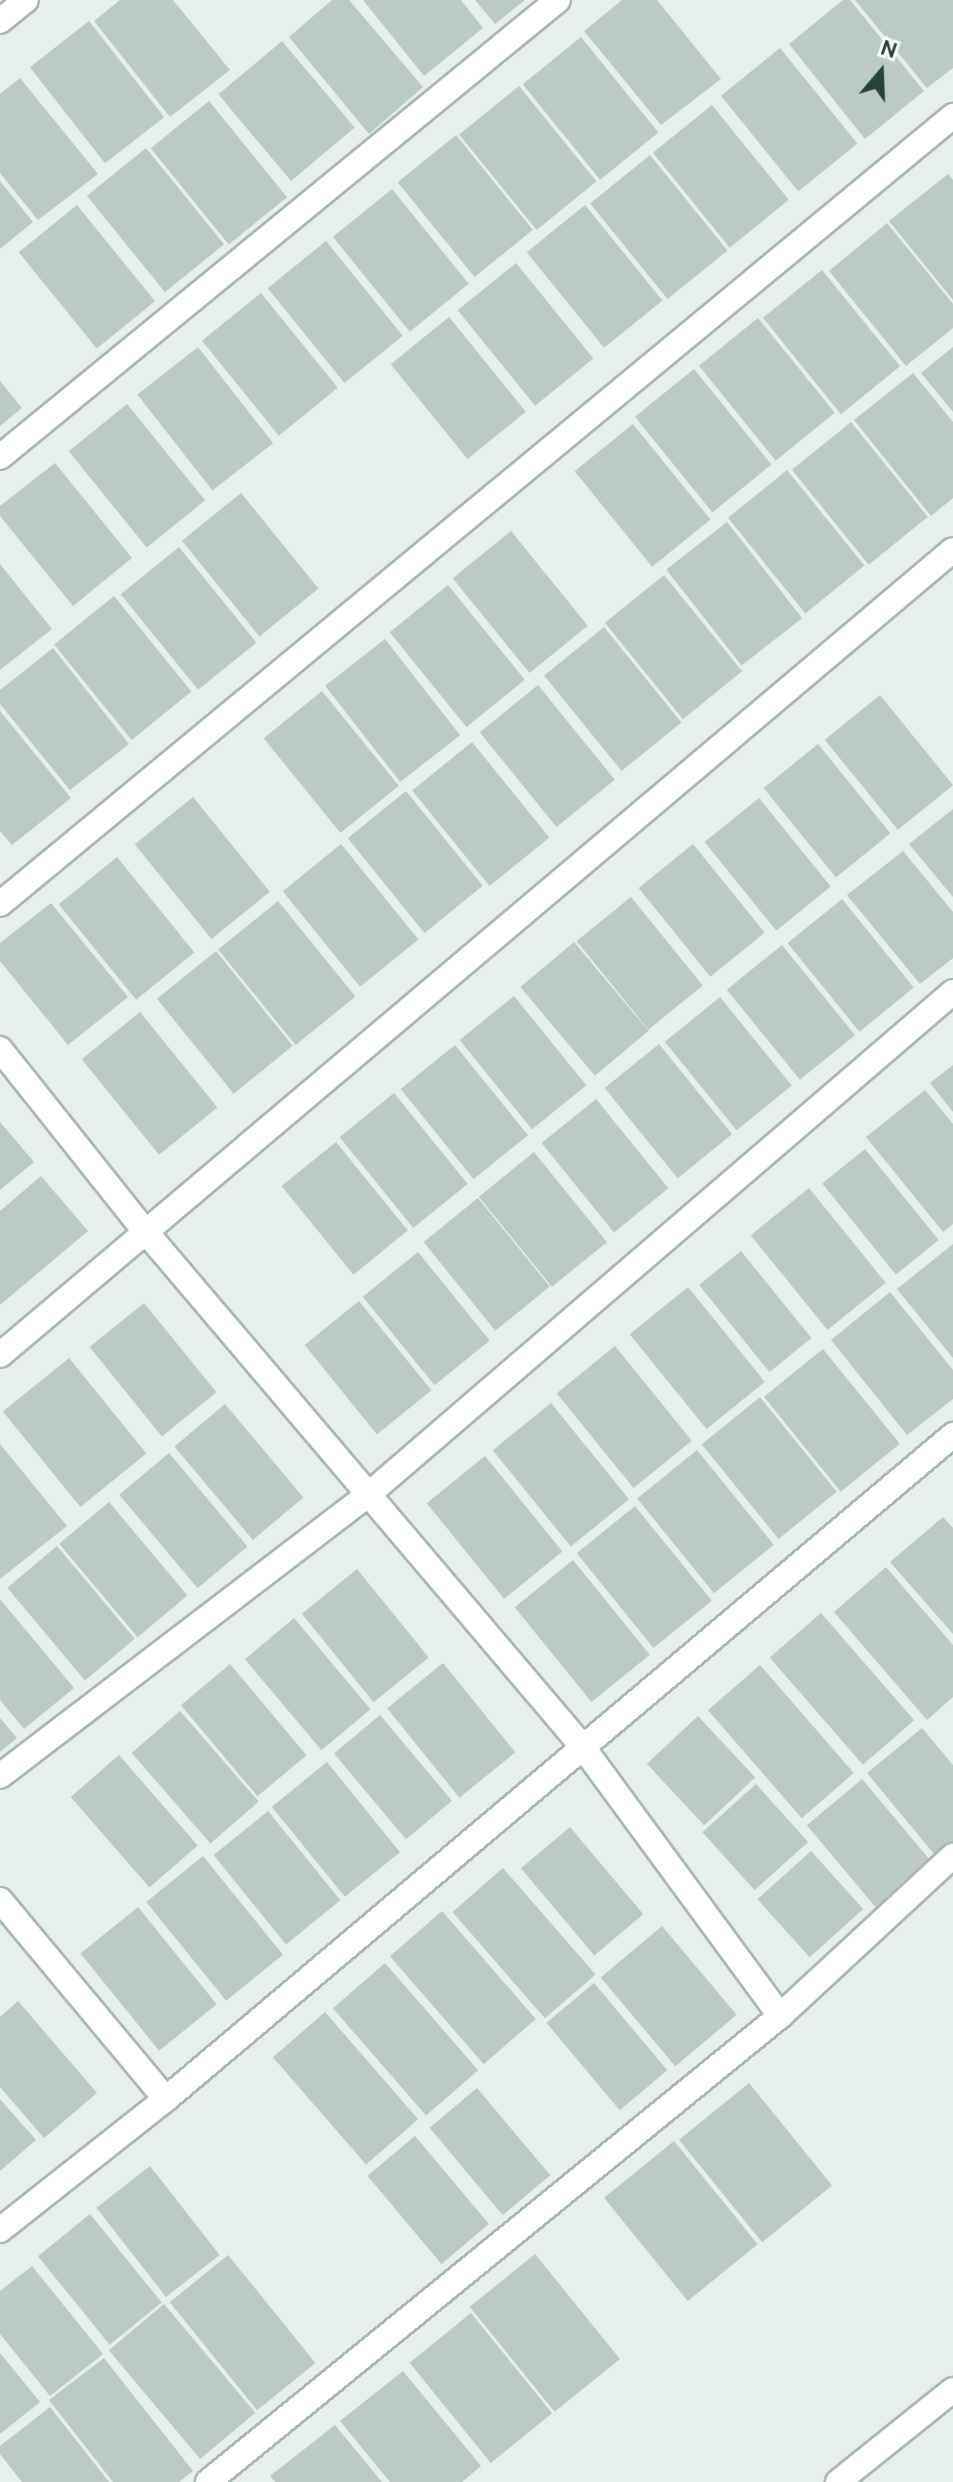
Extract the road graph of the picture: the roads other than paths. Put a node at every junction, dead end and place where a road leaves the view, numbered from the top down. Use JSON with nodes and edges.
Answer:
{"nodes":[{"id":1,"x":26,"y":0,"type":"edge"},
{"id":2,"x":558,"y":0,"type":"edge"},
{"id":3,"x":0,"y":21,"type":"edge"},
{"id":4,"x":953,"y":116,"type":"edge"},
{"id":5,"x":0,"y":457,"type":"edge"},
{"id":6,"x":953,"y":550,"type":"edge"},
{"id":7,"x":0,"y":904,"type":"edge"},
{"id":8,"x":953,"y":992,"type":"edge"},
{"id":9,"x":0,"y":1049,"type":"edge"},
{"id":10,"x":145,"y":1231,"type":"junction"},
{"id":11,"x":0,"y":1355,"type":"edge"},
{"id":12,"x":953,"y":1435,"type":"edge"},
{"id":13,"x":369,"y":1494,"type":"junction"},
{"id":14,"x":582,"y":1746,"type":"junction"},
{"id":15,"x":0,"y":1776,"type":"edge"},
{"id":16,"x":953,"y":1856,"type":"edge"},
{"id":17,"x":0,"y":1900,"type":"edge"},
{"id":18,"x":780,"y":2016,"type":"junction"},
{"id":19,"x":166,"y":2099,"type":"junction"},
{"id":20,"x":0,"y":2230,"type":"edge"},
{"id":21,"x":953,"y":2390,"type":"edge"},
{"id":22,"x":208,"y":2482,"type":"edge"},
{"id":23,"x":838,"y":2482,"type":"edge"}],
"edges":[{"from":1,"to":3,"type":"street"},
{"from":2,"to":5,"type":"street"},
{"from":4,"to":7,"type":"street"},
{"from":6,"to":10,"type":"street"},
{"from":8,"to":13,"type":"street"},
{"from":9,"to":10,"type":"street"},
{"from":10,"to":11,"type":"street"},
{"from":10,"to":13,"type":"street"},
{"from":12,"to":14,"type":"street"},
{"from":13,"to":14,"type":"street"},
{"from":13,"to":15,"type":"street"},
{"from":14,"to":18,"type":"street"},
{"from":14,"to":19,"type":"street"},
{"from":16,"to":18,"type":"street"},
{"from":17,"to":19,"type":"street"},
{"from":18,"to":22,"type":"street"},
{"from":19,"to":20,"type":"street"},
{"from":21,"to":23,"type":"street"}]}
